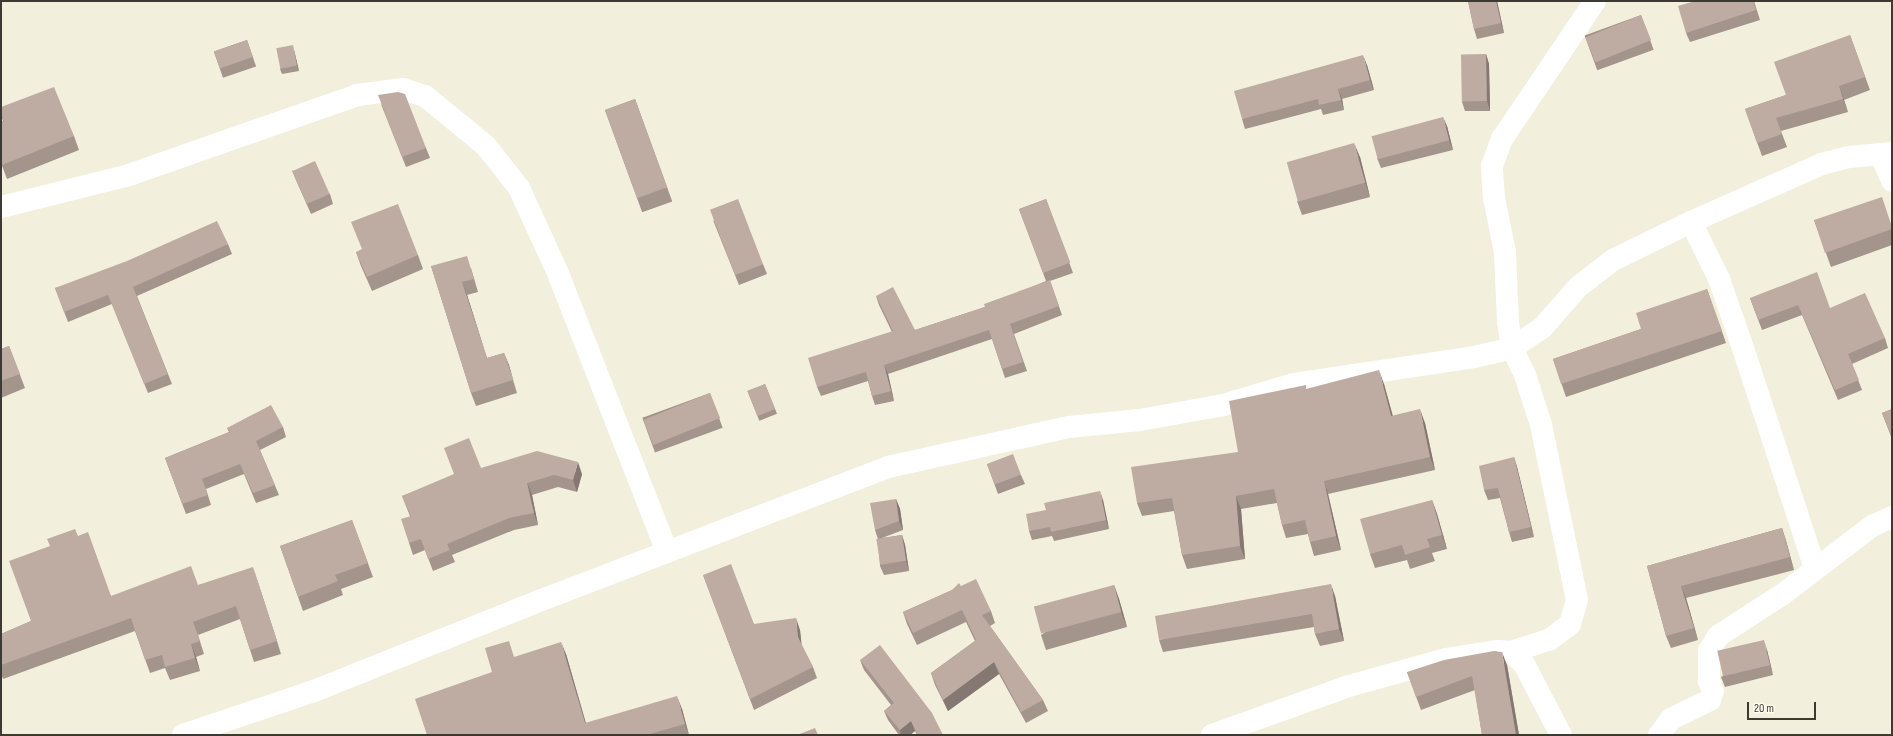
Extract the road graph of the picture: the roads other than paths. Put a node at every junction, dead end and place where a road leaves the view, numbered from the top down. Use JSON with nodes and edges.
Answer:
{"nodes":[{"id":1,"x":1595,"y":1,"type":"edge"},
{"id":2,"x":1886,"y":154,"type":"edge"},
{"id":3,"x":1892,"y":181,"type":"edge"},
{"id":4,"x":1,"y":207,"type":"edge"},
{"id":5,"x":1691,"y":222,"type":"junction"},
{"id":6,"x":1512,"y":348,"type":"junction"},
{"id":7,"x":1892,"y":517,"type":"edge"},
{"id":8,"x":666,"y":552,"type":"junction"},
{"id":9,"x":1815,"y":568,"type":"junction"},
{"id":10,"x":1511,"y":652,"type":"junction"},
{"id":11,"x":183,"y":735,"type":"edge"},
{"id":12,"x":1212,"y":735,"type":"edge"},
{"id":13,"x":1561,"y":735,"type":"edge"},
{"id":14,"x":1659,"y":735,"type":"edge"}],
"edges":[{"from":1,"to":6,"type":"street"},
{"from":2,"to":3,"type":"street"},
{"from":2,"to":5,"type":"street"},
{"from":4,"to":8,"type":"street"},
{"from":5,"to":6,"type":"street"},
{"from":5,"to":9,"type":"street"},
{"from":6,"to":8,"type":"street"},
{"from":6,"to":10,"type":"street"},
{"from":7,"to":9,"type":"street"},
{"from":8,"to":11,"type":"street"},
{"from":9,"to":14,"type":"street"},
{"from":10,"to":12,"type":"street"},
{"from":10,"to":13,"type":"street"}]}
